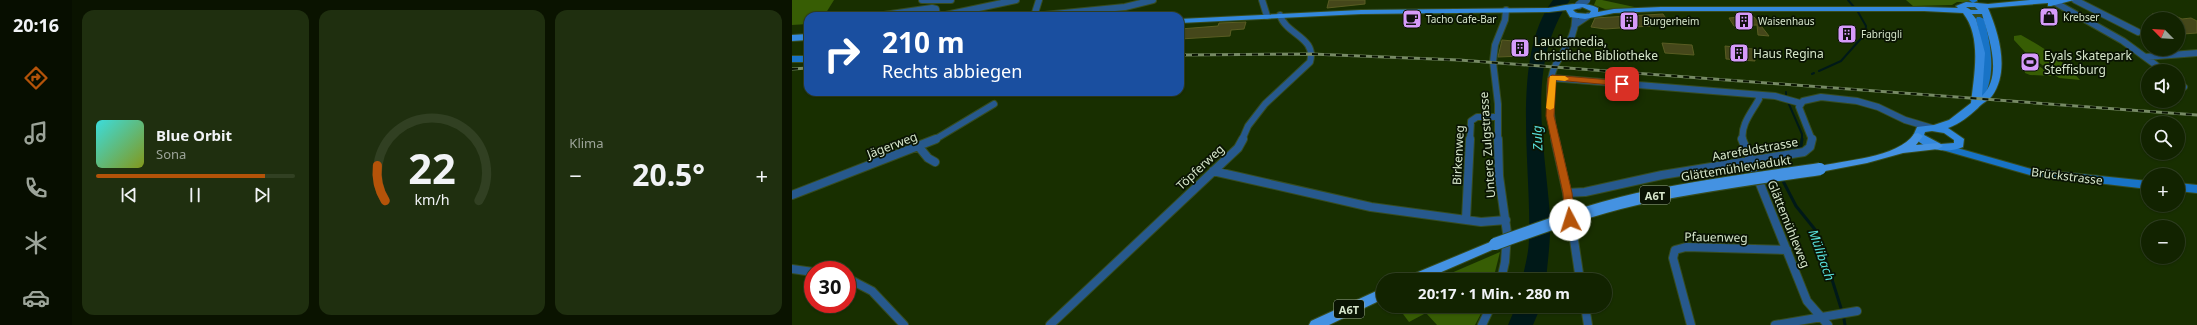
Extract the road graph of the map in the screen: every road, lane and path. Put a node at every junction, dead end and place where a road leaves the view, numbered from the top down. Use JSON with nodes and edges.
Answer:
{"nodes":[{"id":1,"x":922,"y":0,"type":"edge"},
{"id":2,"x":949,"y":0,"type":"edge"},
{"id":3,"x":1016,"y":0,"type":"edge"},
{"id":4,"x":1039,"y":0,"type":"edge"},
{"id":5,"x":1153,"y":0,"type":"edge"},
{"id":6,"x":1262,"y":0,"type":"edge"},
{"id":7,"x":2070,"y":0,"type":"edge"},
{"id":8,"x":2075,"y":0,"type":"edge"},
{"id":9,"x":2057,"y":1,"type":"edge"},
{"id":10,"x":1975,"y":2,"type":"edge"},
{"id":11,"x":1591,"y":8,"type":"edge"},
{"id":12,"x":1506,"y":10,"type":"junction"},
{"id":13,"x":1572,"y":10,"type":"junction"},
{"id":14,"x":1963,"y":10,"type":"junction"},
{"id":15,"x":904,"y":12,"type":"edge"},
{"id":16,"x":937,"y":12,"type":"edge"},
{"id":17,"x":958,"y":12,"type":"joint"},
{"id":18,"x":1035,"y":12,"type":"edge"},
{"id":19,"x":1070,"y":12,"type":"edge"},
{"id":20,"x":1983,"y":14,"type":"junction"},
{"id":21,"x":1280,"y":15,"type":"junction"},
{"id":22,"x":1267,"y":16,"type":"junction"},
{"id":23,"x":1184,"y":21,"type":"edge"},
{"id":24,"x":1576,"y":24,"type":"junction"},
{"id":25,"x":2138,"y":32,"type":"dead end"},
{"id":26,"x":804,"y":37,"type":"edge"},
{"id":27,"x":792,"y":38,"type":"edge"},
{"id":28,"x":2197,"y":53,"type":"edge"},
{"id":29,"x":2145,"y":57,"type":"junction"},
{"id":30,"x":804,"y":58,"type":"edge"},
{"id":31,"x":792,"y":59,"type":"edge"},
{"id":32,"x":2154,"y":64,"type":"edge"},
{"id":33,"x":1552,"y":78,"type":"junction"},
{"id":34,"x":1758,"y":95,"type":"junction"},
{"id":35,"x":1800,"y":103,"type":"junction"},
{"id":36,"x":994,"y":104,"type":"dead end"},
{"id":37,"x":1976,"y":104,"type":"junction"},
{"id":38,"x":1498,"y":117,"type":"junction"},
{"id":39,"x":1964,"y":118,"type":"junction"},
{"id":40,"x":1906,"y":120,"type":"junction"},
{"id":41,"x":1934,"y":128,"type":"junction"},
{"id":42,"x":1918,"y":134,"type":"junction"},
{"id":43,"x":1959,"y":140,"type":"junction"},
{"id":44,"x":919,"y":147,"type":"junction"},
{"id":45,"x":1941,"y":147,"type":"junction"},
{"id":46,"x":1902,"y":150,"type":"junction"},
{"id":47,"x":1988,"y":160,"type":"junction"},
{"id":48,"x":935,"y":162,"type":"dead end"},
{"id":49,"x":1750,"y":162,"type":"junction"},
{"id":50,"x":1213,"y":171,"type":"junction"},
{"id":51,"x":2141,"y":184,"type":"edge"},
{"id":52,"x":2185,"y":188,"type":"edge"},
{"id":53,"x":2197,"y":189,"type":"edge"},
{"id":54,"x":1567,"y":193,"type":"junction"},
{"id":55,"x":792,"y":195,"type":"edge"},
{"id":56,"x":1466,"y":219,"type":"junction"},
{"id":57,"x":1506,"y":220,"type":"junction"},
{"id":58,"x":1787,"y":250,"type":"junction"},
{"id":59,"x":792,"y":269,"type":"edge"},
{"id":60,"x":804,"y":271,"type":"edge"},
{"id":61,"x":1427,"y":273,"type":"edge"},
{"id":62,"x":1502,"y":273,"type":"edge"},
{"id":63,"x":1579,"y":273,"type":"edge"},
{"id":64,"x":856,"y":282,"type":"edge"},
{"id":65,"x":1376,"y":296,"type":"edge"},
{"id":66,"x":1857,"y":311,"type":"dead end"},
{"id":67,"x":1488,"y":313,"type":"edge"},
{"id":68,"x":1586,"y":313,"type":"edge"},
{"id":69,"x":1819,"y":316,"type":"junction"},
{"id":70,"x":904,"y":325,"type":"edge"},
{"id":71,"x":1050,"y":325,"type":"edge"},
{"id":72,"x":1316,"y":325,"type":"edge"},
{"id":73,"x":1482,"y":325,"type":"edge"},
{"id":74,"x":1588,"y":325,"type":"edge"},
{"id":75,"x":1691,"y":325,"type":"edge"},
{"id":76,"x":1775,"y":325,"type":"edge"},
{"id":77,"x":1828,"y":325,"type":"edge"}],
"edges":[{"from":1,"to":2,"type":"street"},
{"from":2,"to":17,"type":"street"},
{"from":3,"to":17,"type":"street"},
{"from":4,"to":18,"type":"street"},
{"from":5,"to":19,"type":"street"},
{"from":6,"to":22,"type":"street"},
{"from":7,"to":9,"type":"main road"},
{"from":8,"to":25,"type":"street"},
{"from":9,"to":10,"type":"main road"},
{"from":9,"to":20,"type":"main road"},
{"from":9,"to":29,"type":"street"},
{"from":10,"to":14,"type":"main road"},
{"from":10,"to":20,"type":"main road"},
{"from":11,"to":13,"type":"main road"},
{"from":11,"to":14,"type":"main road"},
{"from":11,"to":24,"type":"street"},
{"from":12,"to":13,"type":"main road"},
{"from":12,"to":21,"type":"main road"},
{"from":12,"to":38,"type":"street","name":"Untere Zulgstrasse"},
{"from":13,"to":24,"type":"street"},
{"from":14,"to":20,"type":"main road"},
{"from":14,"to":37,"type":"main road"},
{"from":15,"to":16,"type":"street"},
{"from":20,"to":37,"type":"main road"},
{"from":21,"to":22,"type":"main road"},
{"from":21,"to":50,"type":"street","name":"Töpferweg"},
{"from":22,"to":23,"type":"main road"},
{"from":24,"to":33,"type":"street"},
{"from":26,"to":27,"type":"main road"},
{"from":28,"to":29,"type":"street"},
{"from":29,"to":32,"type":"street"},
{"from":30,"to":31,"type":"main road"},
{"from":33,"to":34,"type":"street"},
{"from":33,"to":54,"type":"street"},
{"from":34,"to":35,"type":"street"},
{"from":34,"to":49,"type":"street","name":"Glättemühleweg"},
{"from":35,"to":40,"type":"street"},
{"from":35,"to":49,"type":"street","name":"Aarefeldstrasse"},
{"from":36,"to":44,"type":"street","name":"Jägerweg"},
{"from":37,"to":39,"type":"main road"},
{"from":38,"to":56,"type":"street","name":"Birkenweg"},
{"from":38,"to":57,"type":"street","name":"Untere Zulgstrasse"},
{"from":39,"to":41,"type":"main road"},
{"from":39,"to":43,"type":"main road"},
{"from":40,"to":41,"type":"street"},
{"from":40,"to":42,"type":"street"},
{"from":41,"to":42,"type":"main road"},
{"from":41,"to":43,"type":"main road"},
{"from":42,"to":45,"type":"main road"},
{"from":42,"to":46,"type":"highway","number":"A6T"},
{"from":43,"to":45,"type":"main road"},
{"from":43,"to":47,"type":"main road","name":"Brückstrasse"},
{"from":44,"to":48,"type":"street"},
{"from":44,"to":55,"type":"street","name":"Jägerweg"},
{"from":45,"to":46,"type":"highway","number":"A6T"},
{"from":45,"to":47,"type":"main road","name":"Brückstrasse"},
{"from":46,"to":61,"type":"highway","name":"Glättemühleviadukt","number":"A6T","bridge":true},
{"from":47,"to":51,"type":"main road","name":"Brückstrasse"},
{"from":49,"to":54,"type":"street","name":"Aarefeldstrasse"},
{"from":49,"to":58,"type":"street","name":"Glättemühleweg"},
{"from":50,"to":56,"type":"street"},
{"from":50,"to":71,"type":"street","name":"Töpferweg"},
{"from":52,"to":53,"type":"main road"},
{"from":54,"to":63,"type":"street"},
{"from":56,"to":57,"type":"street"},
{"from":57,"to":62,"type":"street","name":"Untere Zulgstrasse"},
{"from":58,"to":69,"type":"street","name":"Glättemühleweg"},
{"from":58,"to":75,"type":"street","name":"Pfauenweg"},
{"from":59,"to":60,"type":"street"},
{"from":64,"to":70,"type":"street"},
{"from":65,"to":72,"type":"highway","number":"A6T"},
{"from":66,"to":69,"type":"street"},
{"from":67,"to":73,"type":"street"},
{"from":68,"to":74,"type":"street"},
{"from":69,"to":76,"type":"street"},
{"from":69,"to":77,"type":"street","name":"Glättemühleweg"}]}
